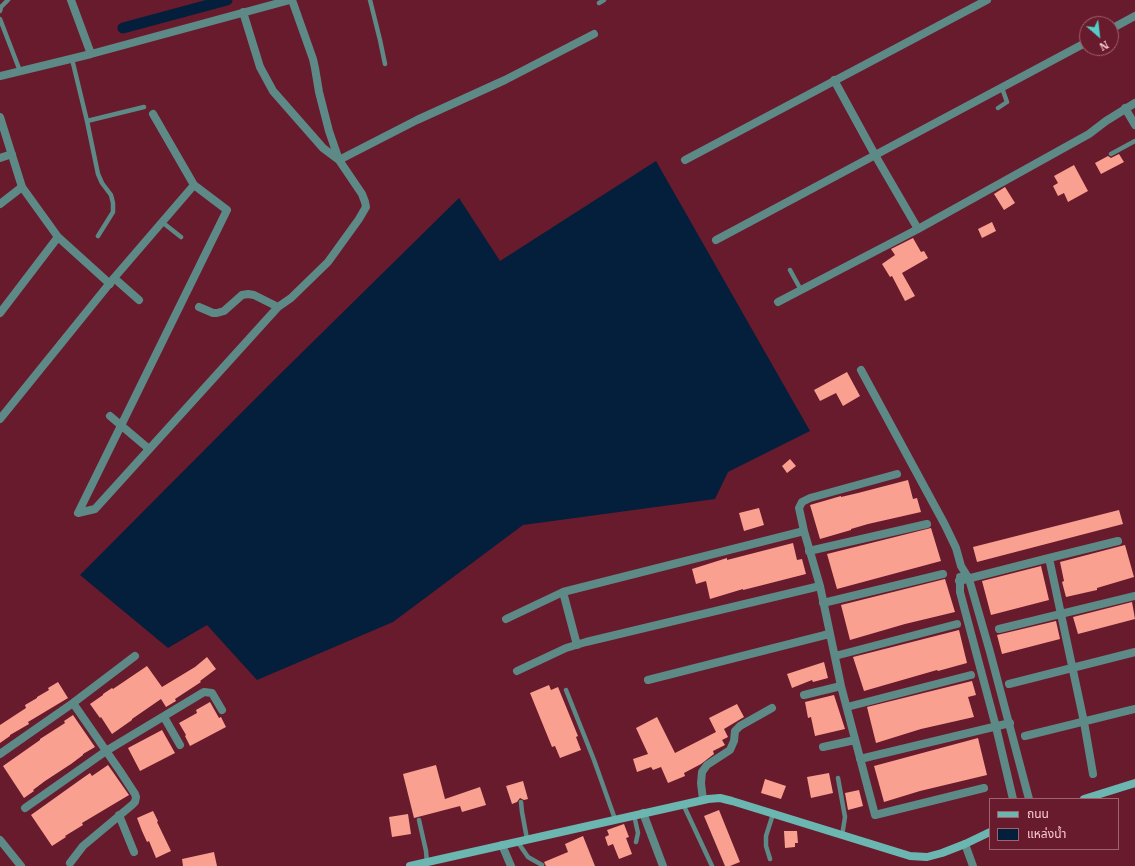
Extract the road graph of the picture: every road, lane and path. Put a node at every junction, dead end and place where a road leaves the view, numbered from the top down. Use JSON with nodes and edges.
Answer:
{"nodes":[{"id":1,"x":8,"y":0,"type":"edge"},
{"id":2,"x":71,"y":0,"type":"edge"},
{"id":3,"x":291,"y":0,"type":"edge"},
{"id":4,"x":370,"y":0,"type":"edge"},
{"id":5,"x":604,"y":0,"type":"edge"},
{"id":6,"x":987,"y":0,"type":"edge"},
{"id":7,"x":599,"y":3,"type":"dead end"},
{"id":8,"x":0,"y":11,"type":"edge"},
{"id":9,"x":243,"y":12,"type":"junction"},
{"id":10,"x":0,"y":19,"type":"edge"},
{"id":11,"x":1134,"y":19,"type":"edge"},
{"id":12,"x":1119,"y":26,"type":"edge"},
{"id":13,"x":594,"y":34,"type":"dead end"},
{"id":14,"x":1079,"y":46,"type":"edge"},
{"id":15,"x":91,"y":54,"type":"junction"},
{"id":16,"x":72,"y":59,"type":"junction"},
{"id":17,"x":384,"y":64,"type":"dead end"},
{"id":18,"x":20,"y":71,"type":"junction"},
{"id":19,"x":0,"y":76,"type":"edge"},
{"id":20,"x":834,"y":80,"type":"junction"},
{"id":21,"x":1002,"y":88,"type":"junction"},
{"id":22,"x":1135,"y":103,"type":"edge"},
{"id":23,"x":144,"y":107,"type":"dead end"},
{"id":24,"x":998,"y":108,"type":"dead end"},
{"id":25,"x":1125,"y":108,"type":"junction"},
{"id":26,"x":153,"y":114,"type":"dead end"},
{"id":27,"x":0,"y":117,"type":"edge"},
{"id":28,"x":87,"y":121,"type":"junction"},
{"id":29,"x":1135,"y":125,"type":"edge"},
{"id":30,"x":1135,"y":141,"type":"edge"},
{"id":31,"x":12,"y":154,"type":"junction"},
{"id":32,"x":1111,"y":154,"type":"dead end"},
{"id":33,"x":875,"y":155,"type":"junction"},
{"id":34,"x":0,"y":158,"type":"edge"},
{"id":35,"x":339,"y":160,"type":"junction"},
{"id":36,"x":685,"y":160,"type":"dead end"},
{"id":37,"x":194,"y":186,"type":"junction"},
{"id":38,"x":22,"y":187,"type":"junction"},
{"id":39,"x":0,"y":204,"type":"edge"},
{"id":40,"x":162,"y":222,"type":"junction"},
{"id":41,"x":918,"y":229,"type":"junction"},
{"id":42,"x":98,"y":236,"type":"dead end"},
{"id":43,"x":58,"y":237,"type":"junction"},
{"id":44,"x":181,"y":237,"type":"dead end"},
{"id":45,"x":716,"y":240,"type":"dead end"},
{"id":46,"x":790,"y":270,"type":"dead end"},
{"id":47,"x":112,"y":281,"type":"junction"},
{"id":48,"x":801,"y":290,"type":"junction"},
{"id":49,"x":139,"y":300,"type":"dead end"},
{"id":50,"x":778,"y":302,"type":"dead end"},
{"id":51,"x":199,"y":307,"type":"dead end"},
{"id":52,"x":278,"y":307,"type":"junction"},
{"id":53,"x":0,"y":313,"type":"edge"},
{"id":54,"x":861,"y":370,"type":"dead end"},
{"id":55,"x":110,"y":416,"type":"dead end"},
{"id":56,"x":0,"y":419,"type":"edge"},
{"id":57,"x":121,"y":425,"type":"junction"},
{"id":58,"x":149,"y":449,"type":"junction"},
{"id":59,"x":897,"y":474,"type":"dead end"},
{"id":60,"x":927,"y":524,"type":"dead end"},
{"id":61,"x":804,"y":531,"type":"junction"},
{"id":62,"x":1118,"y":541,"type":"dead end"},
{"id":63,"x":809,"y":551,"type":"junction"},
{"id":64,"x":1049,"y":558,"type":"junction"},
{"id":65,"x":961,"y":566,"type":"junction"},
{"id":66,"x":942,"y":574,"type":"dead end"},
{"id":67,"x":969,"y":579,"type":"junction"},
{"id":68,"x":959,"y":581,"type":"junction"},
{"id":69,"x":820,"y":586,"type":"junction"},
{"id":70,"x":563,"y":592,"type":"junction"},
{"id":71,"x":1134,"y":596,"type":"edge"},
{"id":72,"x":823,"y":603,"type":"junction"},
{"id":73,"x":1060,"y":614,"type":"junction"},
{"id":74,"x":506,"y":619,"type":"dead end"},
{"id":75,"x":957,"y":624,"type":"dead end"},
{"id":76,"x":999,"y":629,"type":"dead end"},
{"id":77,"x":829,"y":634,"type":"junction"},
{"id":78,"x":577,"y":645,"type":"junction"},
{"id":79,"x":990,"y":652,"type":"junction"},
{"id":80,"x":1135,"y":652,"type":"edge"},
{"id":81,"x":977,"y":655,"type":"junction"},
{"id":82,"x":135,"y":656,"type":"dead end"},
{"id":83,"x":835,"y":656,"type":"junction"},
{"id":84,"x":1072,"y":668,"type":"junction"},
{"id":85,"x":517,"y":671,"type":"dead end"},
{"id":86,"x":971,"y":675,"type":"dead end"},
{"id":87,"x":648,"y":680,"type":"dead end"},
{"id":88,"x":1009,"y":684,"type":"dead end"},
{"id":89,"x":841,"y":686,"type":"junction"},
{"id":90,"x":566,"y":690,"type":"dead end"},
{"id":91,"x":804,"y":695,"type":"dead end"},
{"id":92,"x":73,"y":703,"type":"junction"},
{"id":93,"x":847,"y":707,"type":"junction"},
{"id":94,"x":772,"y":708,"type":"dead end"},
{"id":95,"x":1135,"y":709,"type":"edge"},
{"id":96,"x":222,"y":710,"type":"dead end"},
{"id":97,"x":164,"y":716,"type":"junction"},
{"id":98,"x":1084,"y":722,"type":"junction"},
{"id":99,"x":1010,"y":723,"type":"junction"},
{"id":100,"x":996,"y":727,"type":"junction"},
{"id":101,"x":1025,"y":736,"type":"dead end"},
{"id":102,"x":855,"y":740,"type":"junction"},
{"id":103,"x":180,"y":745,"type":"dead end"},
{"id":104,"x":823,"y":747,"type":"dead end"},
{"id":105,"x":106,"y":751,"type":"junction"},
{"id":106,"x":0,"y":754,"type":"edge"},
{"id":107,"x":860,"y":759,"type":"junction"},
{"id":108,"x":1093,"y":774,"type":"dead end"},
{"id":109,"x":1023,"y":777,"type":"junction"},
{"id":110,"x":838,"y":778,"type":"dead end"},
{"id":111,"x":1009,"y":779,"type":"junction"},
{"id":112,"x":1135,"y":783,"type":"edge"},
{"id":113,"x":984,"y":788,"type":"dead end"},
{"id":114,"x":1014,"y":798,"type":"edge"},
{"id":115,"x":1029,"y":798,"type":"edge"},
{"id":116,"x":1087,"y":798,"type":"edge"},
{"id":117,"x":703,"y":800,"type":"junction"},
{"id":118,"x":521,"y":802,"type":"dead end"},
{"id":119,"x":683,"y":804,"type":"junction"},
{"id":120,"x":25,"y":808,"type":"dead end"},
{"id":121,"x":643,"y":813,"type":"junction"},
{"id":122,"x":772,"y":814,"type":"junction"},
{"id":123,"x":119,"y":815,"type":"junction"},
{"id":124,"x":634,"y":815,"type":"junction"},
{"id":125,"x":615,"y":819,"type":"junction"},
{"id":126,"x":419,"y":820,"type":"dead end"},
{"id":127,"x":989,"y":832,"type":"edge"},
{"id":128,"x":842,"y":836,"type":"junction"},
{"id":129,"x":528,"y":839,"type":"junction"},
{"id":130,"x":0,"y":840,"type":"edge"},
{"id":131,"x":517,"y":842,"type":"junction"},
{"id":132,"x":636,"y":842,"type":"dead end"},
{"id":133,"x":964,"y":844,"type":"junction"},
{"id":134,"x":502,"y":845,"type":"junction"},
{"id":135,"x":134,"y":852,"type":"dead end"},
{"id":136,"x":770,"y":859,"type":"dead end"},
{"id":137,"x":70,"y":863,"type":"dead end"},
{"id":138,"x":427,"y":863,"type":"junction"},
{"id":139,"x":542,"y":865,"type":"edge"},
{"id":140,"x":21,"y":866,"type":"edge"},
{"id":141,"x":410,"y":866,"type":"edge"},
{"id":142,"x":511,"y":866,"type":"edge"},
{"id":143,"x":663,"y":866,"type":"edge"},
{"id":144,"x":712,"y":866,"type":"edge"},
{"id":145,"x":973,"y":866,"type":"edge"}],
"edges":[{"from":1,"to":8,"type":"lane"},
{"from":2,"to":15,"type":"street"},
{"from":3,"to":9,"type":"street"},
{"from":3,"to":35,"type":"street"},
{"from":4,"to":17,"type":"lane"},
{"from":5,"to":7,"type":"lane"},
{"from":6,"to":20,"type":"street"},
{"from":9,"to":15,"type":"street"},
{"from":9,"to":35,"type":"street"},
{"from":10,"to":18,"type":"lane"},
{"from":11,"to":12,"type":"street"},
{"from":13,"to":35,"type":"street"},
{"from":14,"to":21,"type":"street"},
{"from":15,"to":16,"type":"street"},
{"from":16,"to":18,"type":"street"},
{"from":16,"to":28,"type":"lane"},
{"from":18,"to":19,"type":"street"},
{"from":20,"to":33,"type":"street"},
{"from":20,"to":36,"type":"street"},
{"from":21,"to":24,"type":"lane"},
{"from":21,"to":33,"type":"street"},
{"from":22,"to":25,"type":"street"},
{"from":23,"to":28,"type":"lane"},
{"from":25,"to":29,"type":"street"},
{"from":25,"to":41,"type":"street"},
{"from":26,"to":37,"type":"street"},
{"from":27,"to":31,"type":"street"},
{"from":28,"to":42,"type":"lane"},
{"from":30,"to":32,"type":"lane"},
{"from":31,"to":34,"type":"street"},
{"from":31,"to":38,"type":"street"},
{"from":33,"to":41,"type":"street"},
{"from":33,"to":45,"type":"street"},
{"from":35,"to":52,"type":"street"},
{"from":37,"to":40,"type":"street"},
{"from":37,"to":57,"type":"street"},
{"from":38,"to":39,"type":"street"},
{"from":38,"to":43,"type":"street"},
{"from":40,"to":44,"type":"lane"},
{"from":40,"to":47,"type":"street"},
{"from":41,"to":48,"type":"street"},
{"from":43,"to":47,"type":"street"},
{"from":43,"to":53,"type":"street"},
{"from":46,"to":48,"type":"lane"},
{"from":47,"to":49,"type":"street"},
{"from":47,"to":56,"type":"street"},
{"from":48,"to":50,"type":"street"},
{"from":51,"to":52,"type":"street"},
{"from":52,"to":58,"type":"street"},
{"from":54,"to":65,"type":"street"},
{"from":55,"to":57,"type":"street"},
{"from":57,"to":58,"type":"street"},
{"from":57,"to":58,"type":"street"},
{"from":59,"to":61,"type":"street"},
{"from":60,"to":63,"type":"street"},
{"from":61,"to":63,"type":"street"},
{"from":61,"to":70,"type":"street"},
{"from":62,"to":64,"type":"street"},
{"from":63,"to":69,"type":"street"},
{"from":64,"to":67,"type":"street"},
{"from":64,"to":73,"type":"street"},
{"from":65,"to":67,"type":"street"},
{"from":65,"to":68,"type":"street"},
{"from":66,"to":72,"type":"street"},
{"from":67,"to":68,"type":"street"},
{"from":67,"to":79,"type":"street"},
{"from":68,"to":81,"type":"street"},
{"from":69,"to":72,"type":"street"},
{"from":69,"to":78,"type":"street"},
{"from":70,"to":74,"type":"street"},
{"from":70,"to":78,"type":"street"},
{"from":71,"to":73,"type":"street"},
{"from":72,"to":77,"type":"street"},
{"from":73,"to":76,"type":"street"},
{"from":73,"to":84,"type":"street"},
{"from":75,"to":83,"type":"street"},
{"from":77,"to":83,"type":"street"},
{"from":77,"to":87,"type":"street"},
{"from":78,"to":85,"type":"street"},
{"from":79,"to":81,"type":"street"},
{"from":79,"to":99,"type":"street"},
{"from":80,"to":84,"type":"street"},
{"from":81,"to":100,"type":"street"},
{"from":82,"to":92,"type":"street"},
{"from":83,"to":89,"type":"street"},
{"from":84,"to":88,"type":"street"},
{"from":84,"to":98,"type":"street"},
{"from":86,"to":93,"type":"street"},
{"from":89,"to":91,"type":"street"},
{"from":89,"to":93,"type":"street"},
{"from":90,"to":125,"type":"lane"},
{"from":92,"to":105,"type":"street"},
{"from":92,"to":106,"type":"street"},
{"from":93,"to":102,"type":"street"},
{"from":94,"to":117,"type":"street"},
{"from":95,"to":98,"type":"street"},
{"from":96,"to":97,"type":"street"},
{"from":97,"to":103,"type":"street"},
{"from":97,"to":105,"type":"street"},
{"from":98,"to":101,"type":"street"},
{"from":98,"to":108,"type":"street"},
{"from":99,"to":100,"type":"street"},
{"from":99,"to":109,"type":"street"},
{"from":100,"to":107,"type":"street"},
{"from":100,"to":111,"type":"street"},
{"from":102,"to":104,"type":"street"},
{"from":102,"to":107,"type":"street"},
{"from":105,"to":120,"type":"street"},
{"from":105,"to":123,"type":"street"},
{"from":107,"to":113,"type":"street"},
{"from":109,"to":111,"type":"street"},
{"from":109,"to":115,"type":"street"},
{"from":110,"to":128,"type":"lane"},
{"from":111,"to":114,"type":"street"},
{"from":112,"to":116,"type":"street"},
{"from":117,"to":119,"type":"street"},
{"from":117,"to":122,"type":"street"},
{"from":118,"to":129,"type":"lane"},
{"from":119,"to":121,"type":"street"},
{"from":119,"to":144,"type":"lane"},
{"from":121,"to":124,"type":"street"},
{"from":121,"to":143,"type":"street"},
{"from":122,"to":128,"type":"street"},
{"from":122,"to":136,"type":"lane"},
{"from":123,"to":135,"type":"street"},
{"from":123,"to":137,"type":"street"},
{"from":124,"to":125,"type":"street"},
{"from":124,"to":132,"type":"lane"},
{"from":125,"to":129,"type":"street"},
{"from":126,"to":138,"type":"lane"},
{"from":127,"to":133,"type":"street"},
{"from":128,"to":133,"type":"street"},
{"from":129,"to":131,"type":"street"},
{"from":130,"to":140,"type":"street"},
{"from":131,"to":134,"type":"street"},
{"from":131,"to":139,"type":"lane"},
{"from":133,"to":145,"type":"street"},
{"from":134,"to":138,"type":"street"},
{"from":134,"to":142,"type":"street"},
{"from":138,"to":141,"type":"street"}]}
